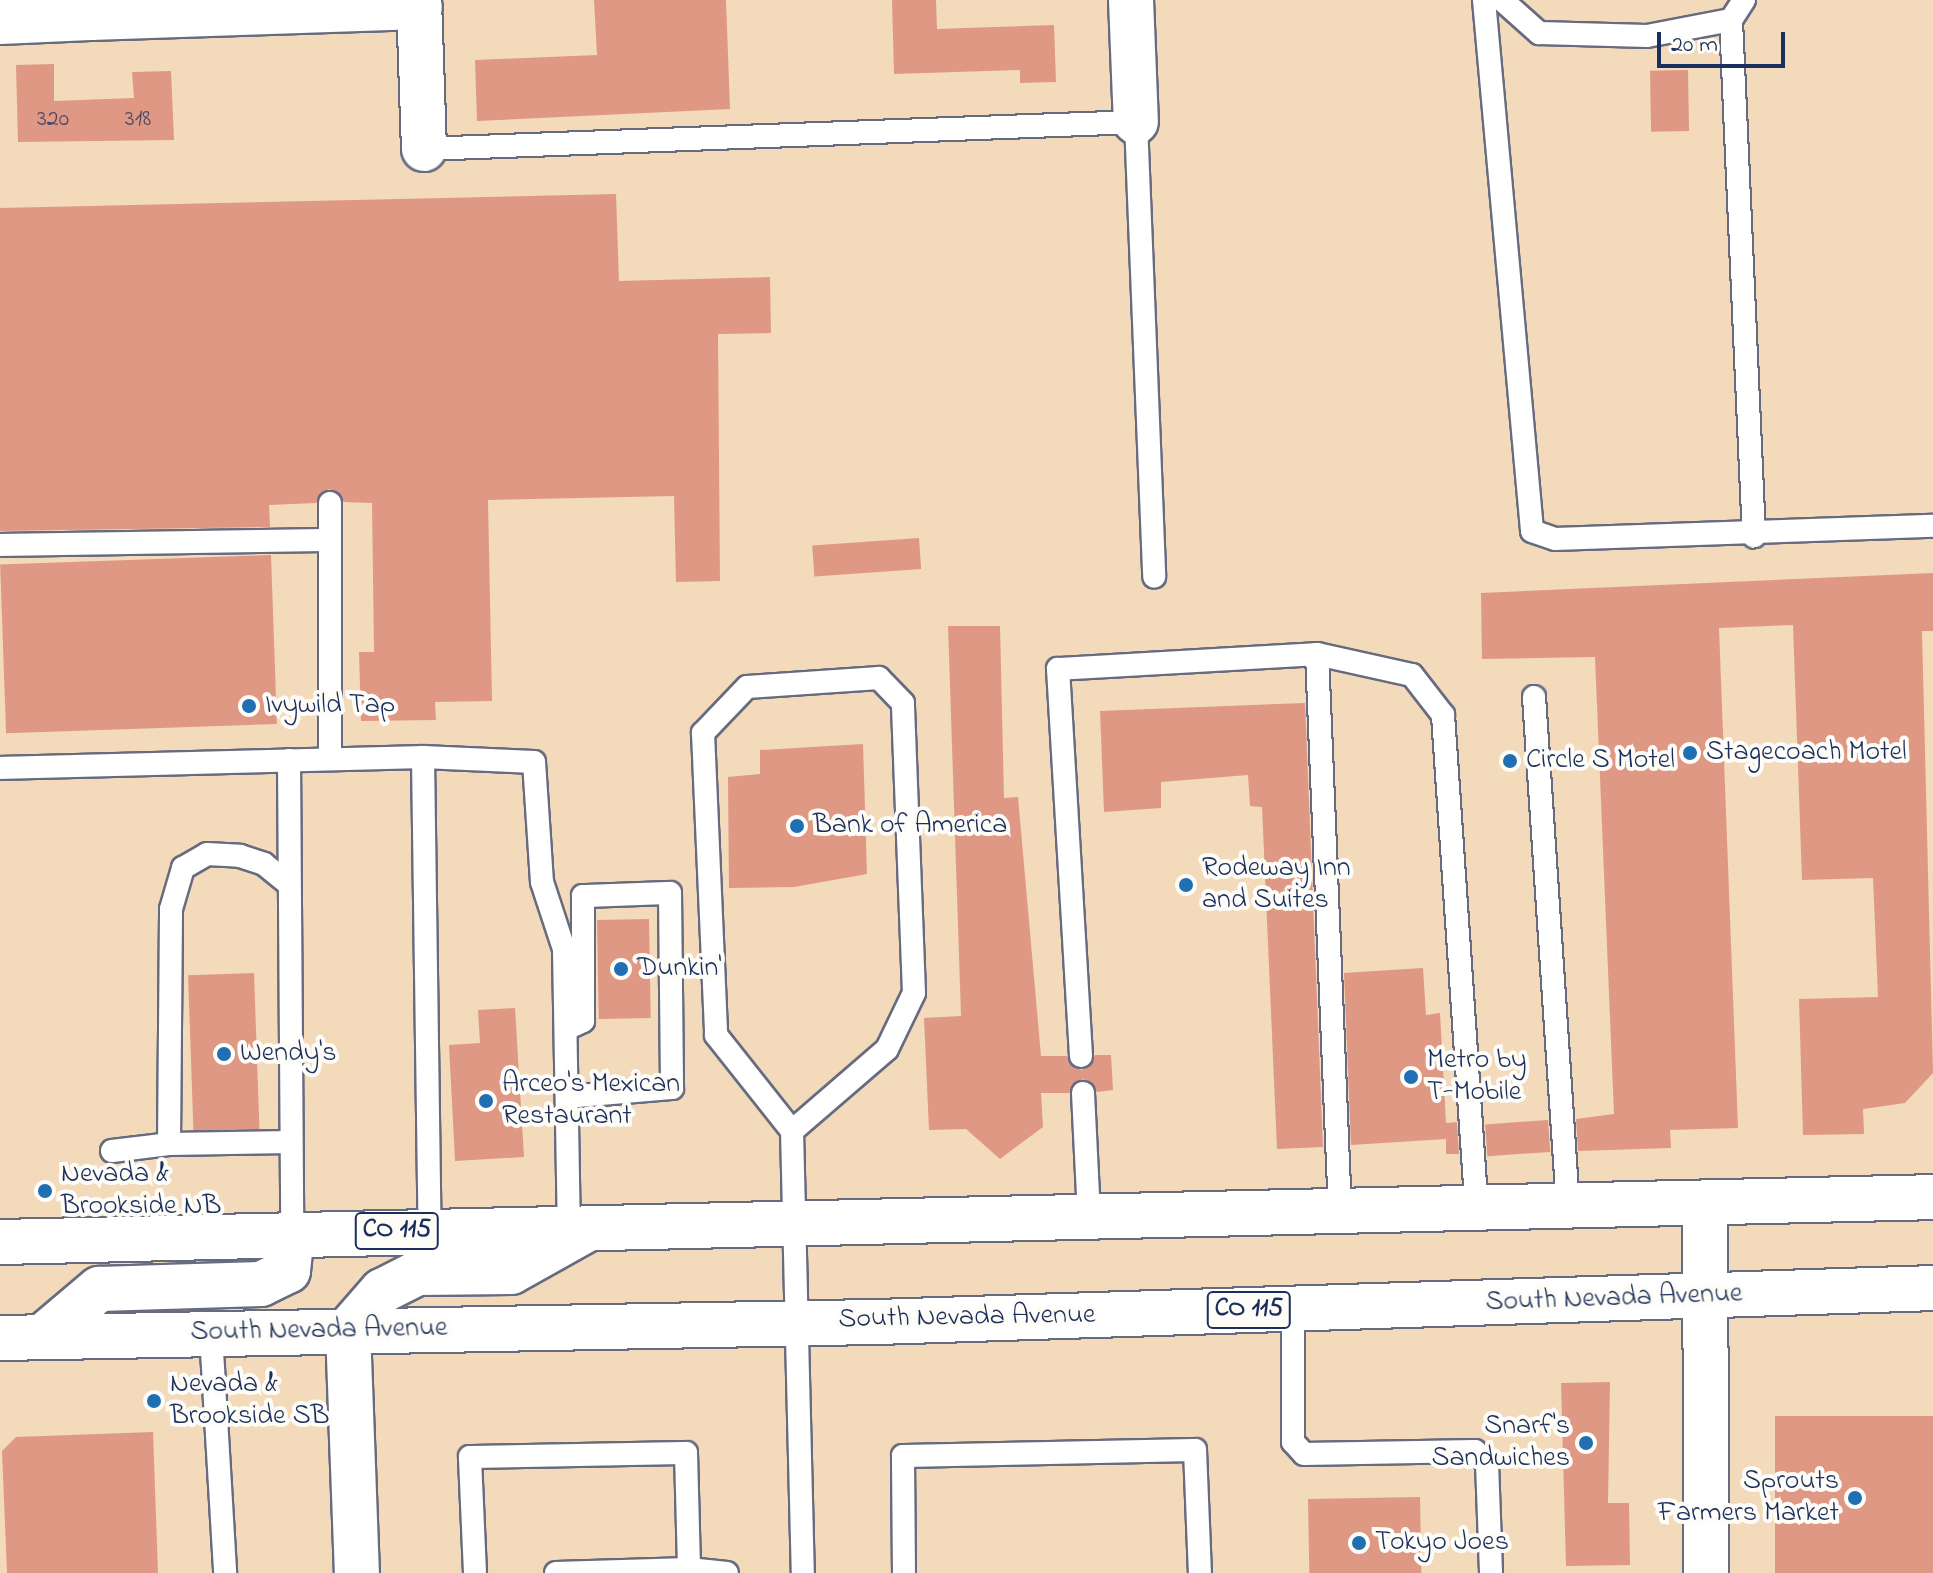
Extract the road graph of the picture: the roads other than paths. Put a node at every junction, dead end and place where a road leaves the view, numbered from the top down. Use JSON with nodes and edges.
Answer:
{"nodes":[{"id":1,"x":1131,"y":0,"type":"edge"},
{"id":2,"x":1484,"y":0,"type":"edge"},
{"id":3,"x":1502,"y":0,"type":"edge"},
{"id":4,"x":1744,"y":0,"type":"edge"},
{"id":5,"x":420,"y":3,"type":"edge"},
{"id":6,"x":90,"y":9,"type":"edge"},
{"id":7,"x":1731,"y":20,"type":"junction"},
{"id":8,"x":0,"y":22,"type":"edge"},
{"id":9,"x":1136,"y":122,"type":"junction"},
{"id":10,"x":424,"y":149,"type":"joint"},
{"id":11,"x":330,"y":503,"type":"dead end"},
{"id":12,"x":1933,"y":526,"type":"edge"},
{"id":13,"x":1754,"y":536,"type":"junction"},
{"id":14,"x":330,"y":540,"type":"junction"},
{"id":15,"x":0,"y":545,"type":"edge"},
{"id":16,"x":1154,"y":577,"type":"dead end"},
{"id":17,"x":1317,"y":654,"type":"junction"},
{"id":18,"x":1534,"y":697,"type":"dead end"},
{"id":19,"x":423,"y":757,"type":"junction"},
{"id":20,"x":330,"y":759,"type":"junction"},
{"id":21,"x":289,"y":760,"type":"junction"},
{"id":22,"x":0,"y":768,"type":"edge"},
{"id":23,"x":289,"y":884,"type":"junction"},
{"id":24,"x":566,"y":1029,"type":"junction"},
{"id":25,"x":1081,"y":1056,"type":"dead end"},
{"id":26,"x":1083,"y":1093,"type":"dead end"},
{"id":27,"x":567,"y":1097,"type":"junction"},
{"id":28,"x":792,"y":1131,"type":"junction"},
{"id":29,"x":291,"y":1142,"type":"junction"},
{"id":30,"x":169,"y":1144,"type":"junction"},
{"id":31,"x":112,"y":1151,"type":"dead end"},
{"id":32,"x":1933,"y":1197,"type":"edge"},
{"id":33,"x":1705,"y":1203,"type":"junction"},
{"id":34,"x":1568,"y":1206,"type":"junction"},
{"id":35,"x":1477,"y":1209,"type":"junction"},
{"id":36,"x":1340,"y":1211,"type":"junction"},
{"id":37,"x":1089,"y":1216,"type":"junction"},
{"id":38,"x":793,"y":1223,"type":"junction"},
{"id":39,"x":580,"y":1227,"type":"junction"},
{"id":40,"x":430,"y":1230,"type":"junction"},
{"id":41,"x":292,"y":1234,"type":"junction"},
{"id":42,"x":0,"y":1242,"type":"edge"},
{"id":43,"x":1933,"y":1288,"type":"edge"},
{"id":44,"x":1704,"y":1297,"type":"junction"},
{"id":45,"x":1293,"y":1309,"type":"junction"},
{"id":46,"x":795,"y":1322,"type":"junction"},
{"id":47,"x":348,"y":1330,"type":"junction"},
{"id":48,"x":211,"y":1334,"type":"junction"},
{"id":49,"x":21,"y":1338,"type":"edge"},
{"id":50,"x":689,"y":1569,"type":"junction"},
{"id":51,"x":225,"y":1573,"type":"edge"},
{"id":52,"x":357,"y":1573,"type":"edge"},
{"id":53,"x":475,"y":1573,"type":"edge"},
{"id":54,"x":556,"y":1573,"type":"edge"},
{"id":55,"x":727,"y":1573,"type":"edge"},
{"id":56,"x":803,"y":1573,"type":"edge"},
{"id":57,"x":904,"y":1573,"type":"edge"},
{"id":58,"x":1200,"y":1573,"type":"edge"},
{"id":59,"x":1491,"y":1573,"type":"edge"},
{"id":60,"x":1706,"y":1573,"type":"edge"}],
"edges":[{"from":1,"to":9,"type":"main road"},
{"from":2,"to":13,"type":"lane"},
{"from":3,"to":7,"type":"lane"},
{"from":4,"to":7,"type":"lane"},
{"from":5,"to":6,"type":"main road"},
{"from":5,"to":10,"type":"main road"},
{"from":6,"to":8,"type":"main road"},
{"from":7,"to":13,"type":"lane"},
{"from":9,"to":10,"type":"lane"},
{"from":9,"to":16,"type":"lane"},
{"from":11,"to":14,"type":"lane"},
{"from":12,"to":13,"type":"lane"},
{"from":14,"to":15,"type":"lane"},
{"from":14,"to":20,"type":"lane"},
{"from":17,"to":25,"type":"lane"},
{"from":17,"to":35,"type":"lane"},
{"from":17,"to":36,"type":"lane"},
{"from":18,"to":34,"type":"lane"},
{"from":19,"to":20,"type":"lane"},
{"from":19,"to":24,"type":"lane"},
{"from":19,"to":40,"type":"lane"},
{"from":20,"to":21,"type":"lane"},
{"from":21,"to":22,"type":"lane"},
{"from":21,"to":23,"type":"lane"},
{"from":23,"to":29,"type":"lane"},
{"from":23,"to":30,"type":"lane"},
{"from":24,"to":27,"type":"lane"},
{"from":24,"to":27,"type":"lane"},
{"from":26,"to":37,"type":"lane"},
{"from":27,"to":39,"type":"lane"},
{"from":28,"to":28,"type":"lane"},
{"from":28,"to":38,"type":"lane"},
{"from":29,"to":30,"type":"lane"},
{"from":29,"to":41,"type":"lane"},
{"from":30,"to":31,"type":"lane"},
{"from":32,"to":33,"type":"main road","number":"CO 115"},
{"from":33,"to":34,"type":"main road","number":"CO 115"},
{"from":33,"to":44,"type":"main road"},
{"from":34,"to":35,"type":"main road","number":"CO 115"},
{"from":35,"to":36,"type":"main road","number":"CO 115"},
{"from":36,"to":37,"type":"main road","number":"CO 115"},
{"from":37,"to":38,"type":"main road","number":"CO 115"},
{"from":38,"to":39,"type":"main road","number":"CO 115"},
{"from":38,"to":46,"type":"lane"},
{"from":39,"to":40,"type":"main road","number":"CO 115"},
{"from":39,"to":47,"type":"main road"},
{"from":40,"to":41,"type":"main road","number":"CO 115"},
{"from":41,"to":42,"type":"main road","number":"CO 115"},
{"from":41,"to":49,"type":"main road"},
{"from":43,"to":44,"type":"main road","name":"South Nevada Avenue","number":"CO 115"},
{"from":44,"to":45,"type":"main road","name":"South Nevada Avenue","number":"CO 115"},
{"from":44,"to":60,"type":"main road"},
{"from":45,"to":46,"type":"main road","name":"South Nevada Avenue","number":"CO 115"},
{"from":45,"to":59,"type":"lane"},
{"from":46,"to":47,"type":"main road","name":"South Nevada Avenue","number":"CO 115"},
{"from":46,"to":56,"type":"lane"},
{"from":47,"to":48,"type":"main road","name":"South Nevada Avenue","number":"CO 115"},
{"from":47,"to":52,"type":"main road"},
{"from":48,"to":49,"type":"main road","name":"South Nevada Avenue","number":"CO 115"},
{"from":48,"to":51,"type":"lane"},
{"from":50,"to":53,"type":"lane"},
{"from":50,"to":54,"type":"lane"},
{"from":50,"to":55,"type":"lane"},
{"from":57,"to":58,"type":"lane"}]}
